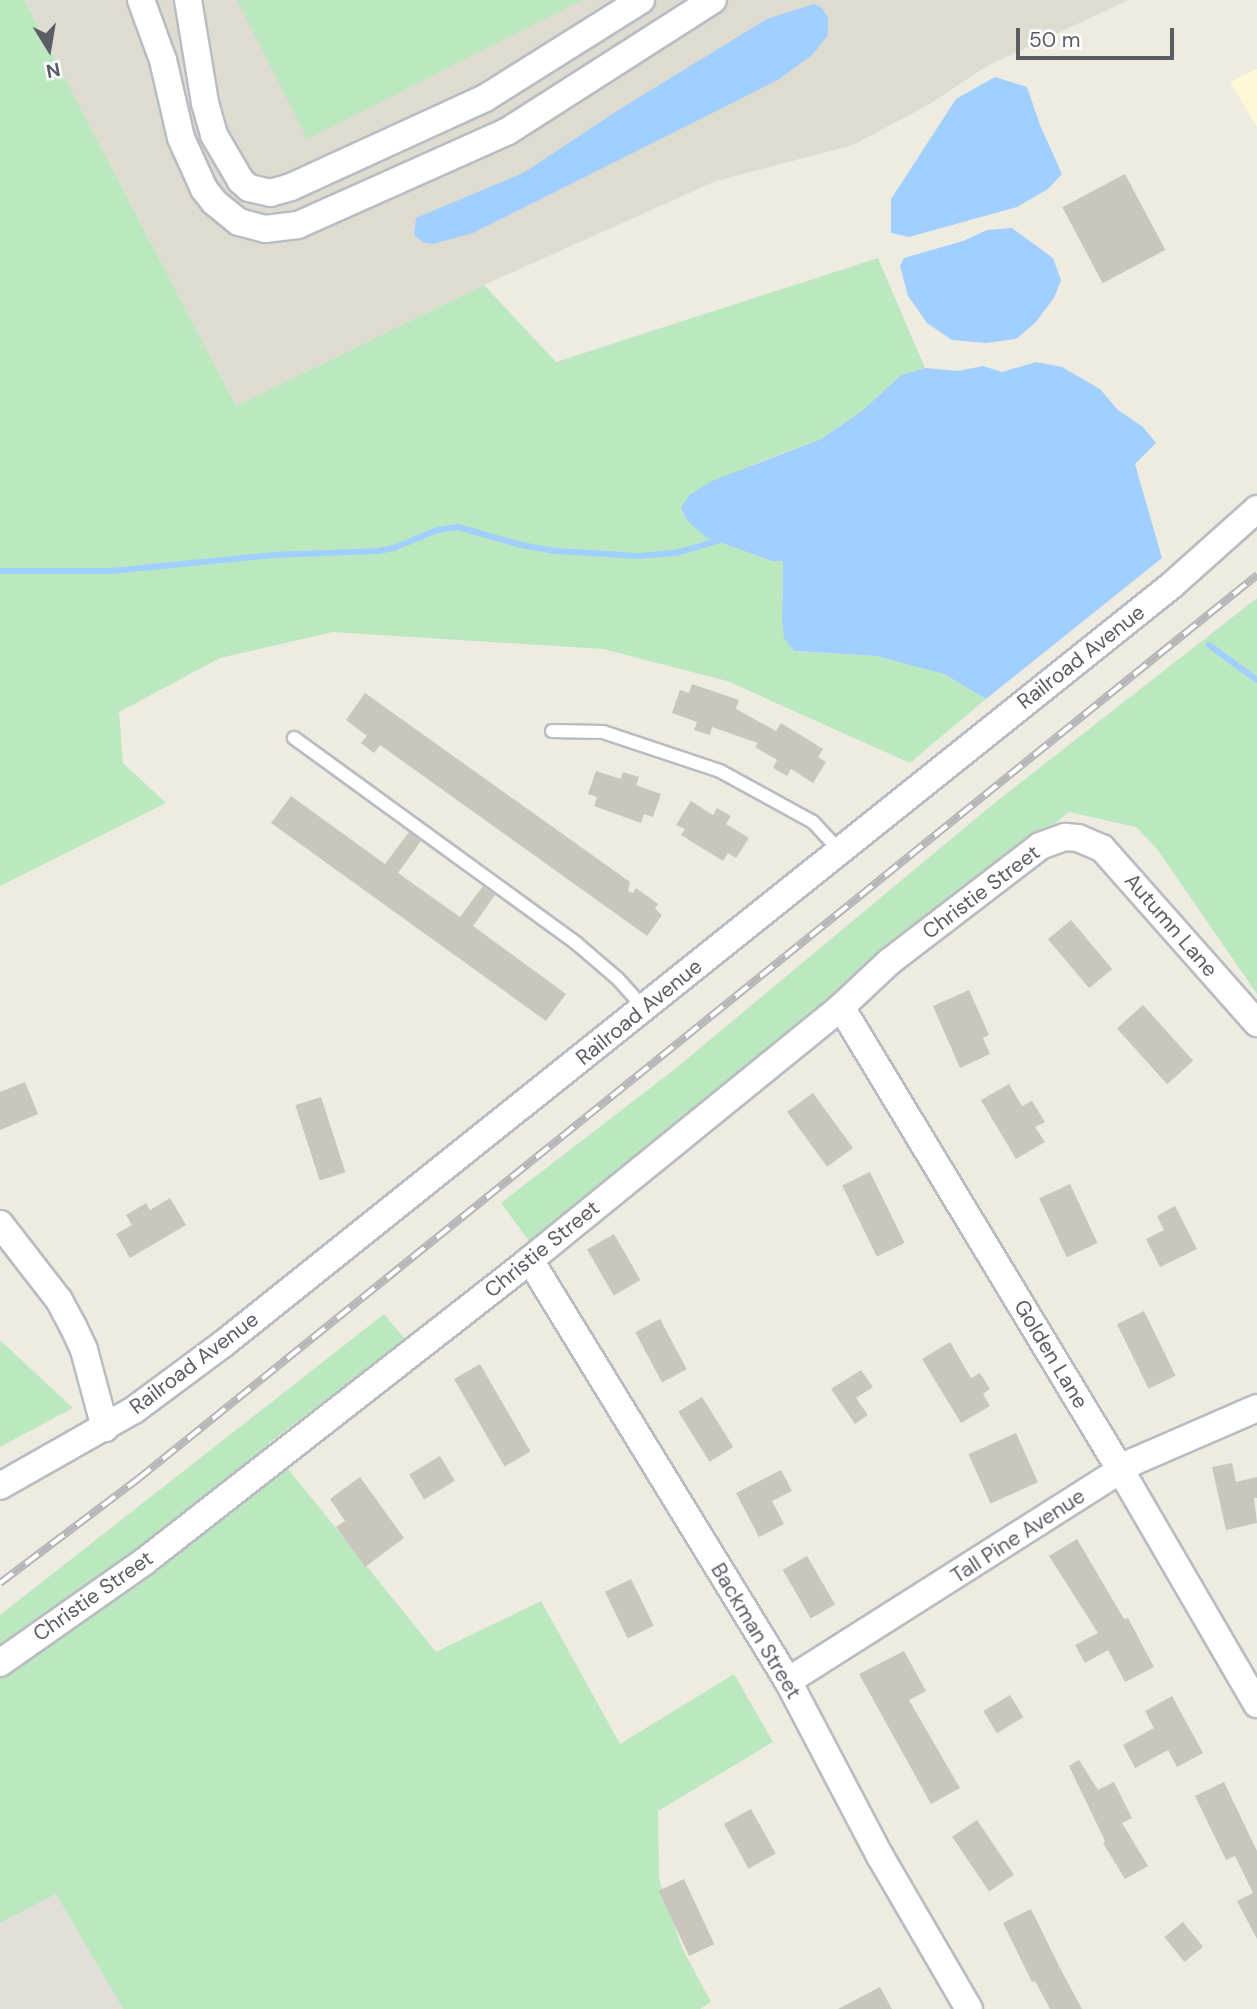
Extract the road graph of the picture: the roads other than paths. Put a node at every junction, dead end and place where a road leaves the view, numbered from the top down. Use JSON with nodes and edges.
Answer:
{"nodes":[{"id":1,"x":141,"y":0,"type":"edge"},
{"id":2,"x":188,"y":0,"type":"edge"},
{"id":3,"x":641,"y":0,"type":"edge"},
{"id":4,"x":713,"y":0,"type":"edge"},
{"id":5,"x":1257,"y":509,"type":"edge"},
{"id":6,"x":552,"y":731,"type":"dead end"},
{"id":7,"x":294,"y":738,"type":"dead end"},
{"id":8,"x":1078,"y":838,"type":"joint"},
{"id":9,"x":839,"y":850,"type":"junction"},
{"id":10,"x":841,"y":1007,"type":"junction"},
{"id":11,"x":643,"y":1008,"type":"junction"},
{"id":12,"x":1257,"y":1023,"type":"edge"},
{"id":13,"x":0,"y":1224,"type":"edge"},
{"id":14,"x":530,"y":1259,"type":"junction"},
{"id":15,"x":1257,"y":1408,"type":"edge"},
{"id":16,"x":105,"y":1428,"type":"junction"},
{"id":17,"x":1120,"y":1469,"type":"junction"},
{"id":18,"x":0,"y":1486,"type":"edge"},
{"id":19,"x":0,"y":1663,"type":"edge"},
{"id":20,"x":788,"y":1681,"type":"junction"},
{"id":21,"x":1257,"y":1704,"type":"edge"},
{"id":22,"x":970,"y":2009,"type":"edge"}],
"edges":[{"from":1,"to":4,"type":"street"},
{"from":2,"to":3,"type":"street"},
{"from":5,"to":9,"type":"street","name":"Railroad Avenue"},
{"from":6,"to":9,"type":"lane"},
{"from":7,"to":11,"type":"lane"},
{"from":8,"to":10,"type":"street","name":"Christie Street"},
{"from":8,"to":12,"type":"street","name":"Autumn Lane"},
{"from":9,"to":11,"type":"street","name":"Railroad Avenue"},
{"from":10,"to":14,"type":"street","name":"Christie Street"},
{"from":10,"to":17,"type":"street","name":"Golden Lane"},
{"from":11,"to":16,"type":"street","name":"Railroad Avenue"},
{"from":13,"to":16,"type":"street"},
{"from":14,"to":19,"type":"street","name":"Christie Street"},
{"from":14,"to":20,"type":"street","name":"Backman Street"},
{"from":15,"to":17,"type":"street","name":"Tall Pine Avenue"},
{"from":16,"to":18,"type":"street","name":"Railroad Avenue"},
{"from":17,"to":20,"type":"street","name":"Tall Pine Avenue"},
{"from":17,"to":21,"type":"street","name":"Golden Lane"},
{"from":20,"to":22,"type":"street","name":"Backman Street"}]}
